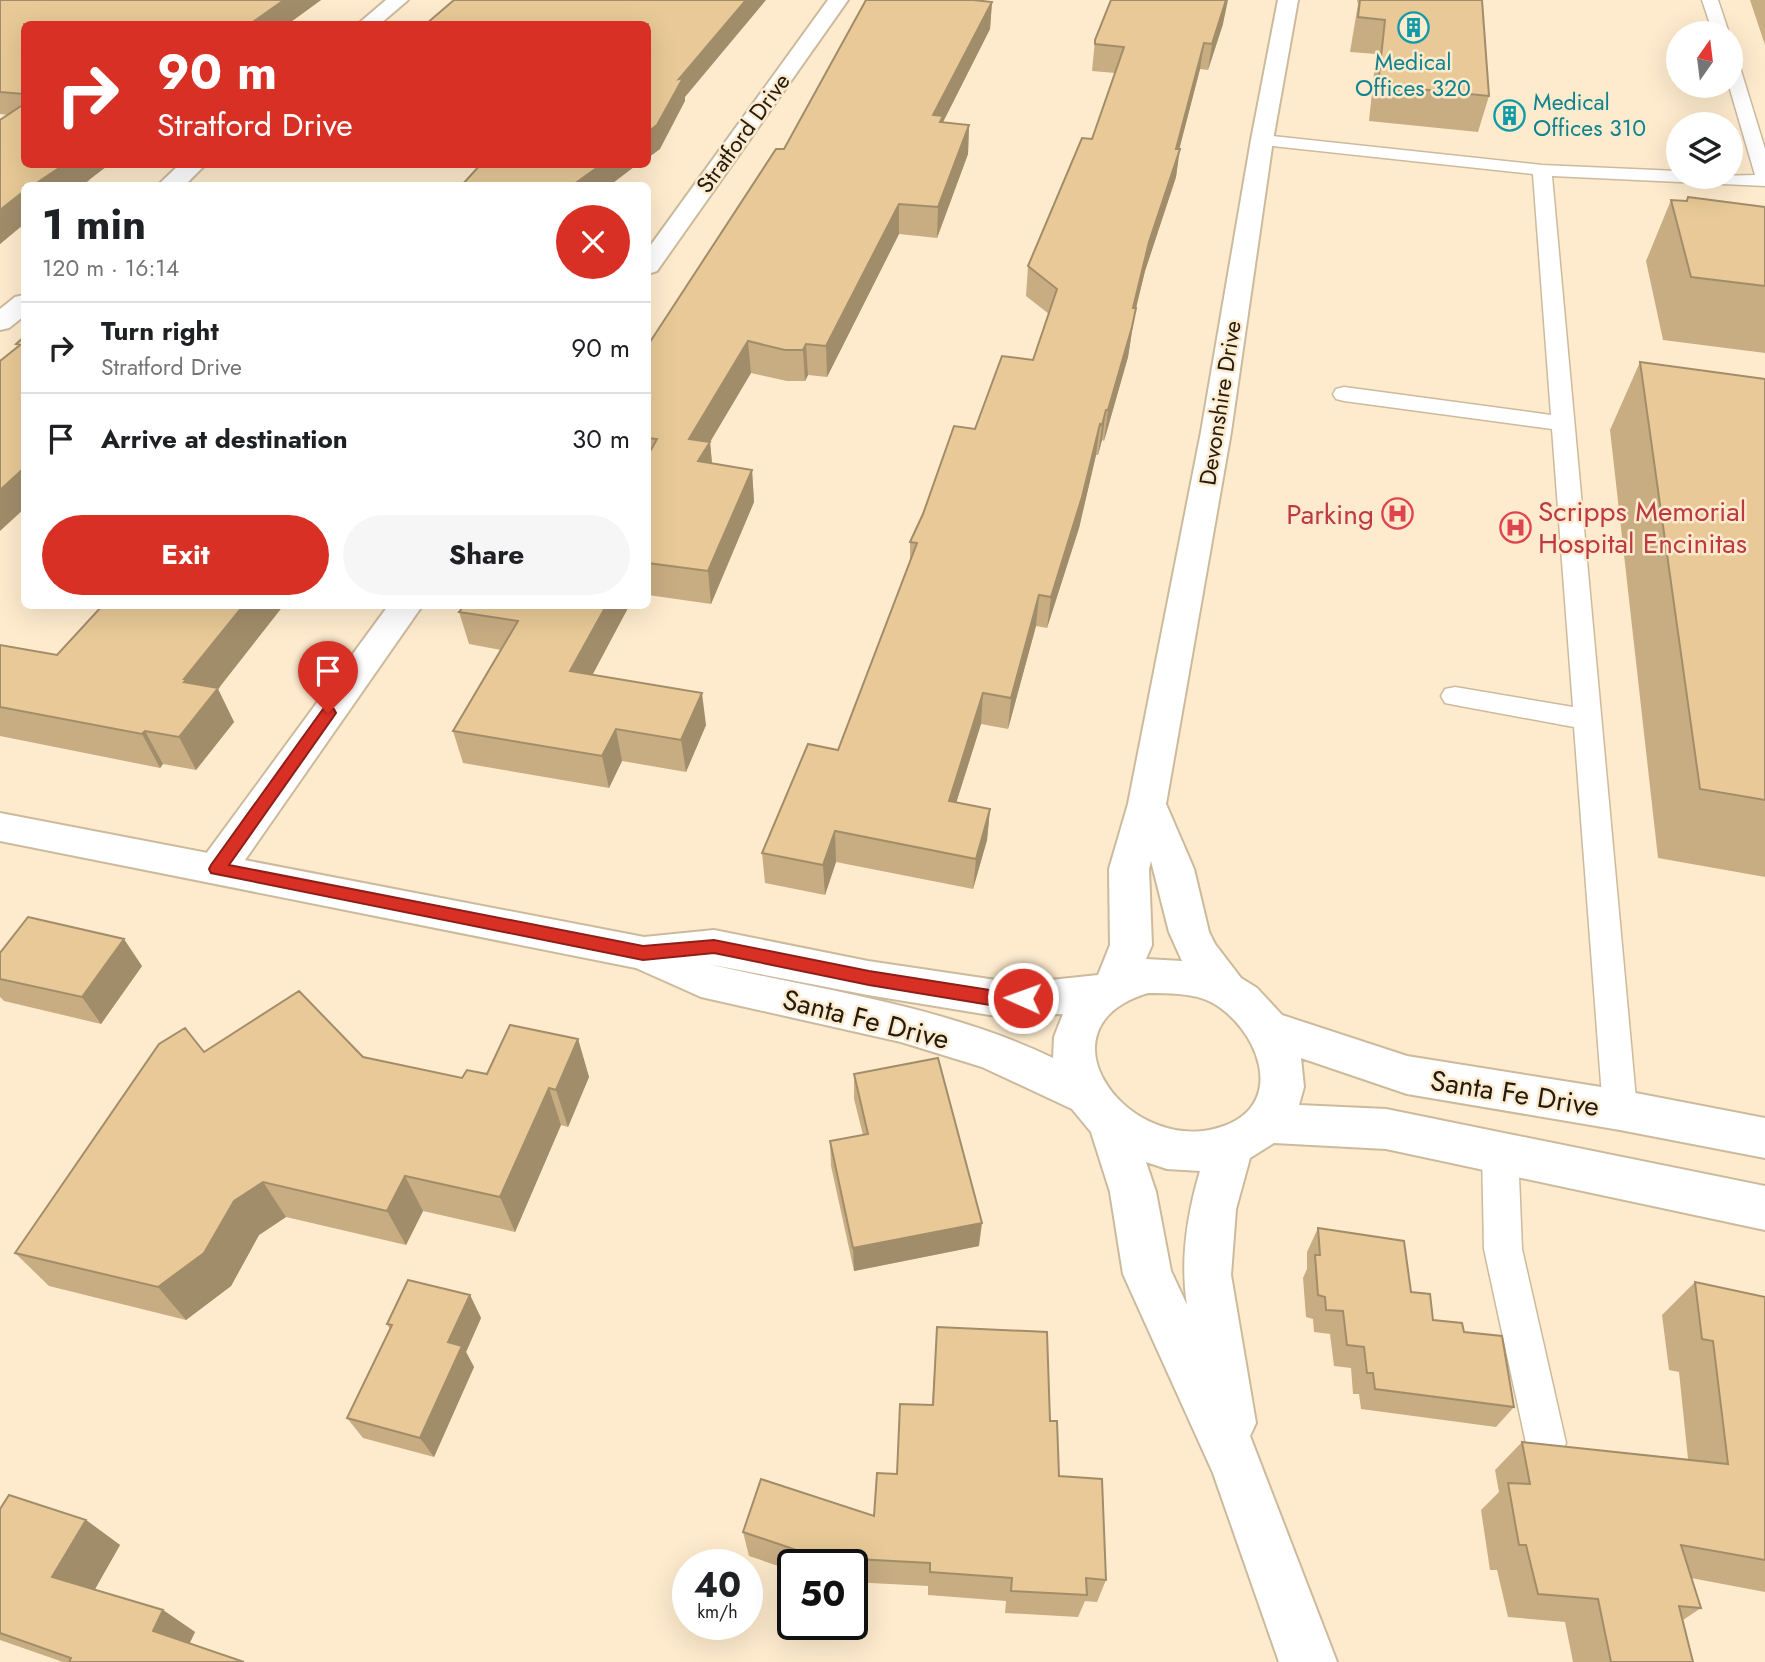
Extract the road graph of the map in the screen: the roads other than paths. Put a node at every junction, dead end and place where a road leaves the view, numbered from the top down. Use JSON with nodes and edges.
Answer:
{"nodes":[{"id":1,"x":398,"y":0,"type":"edge"},
{"id":2,"x":838,"y":0,"type":"edge"},
{"id":3,"x":1288,"y":0,"type":"edge"},
{"id":4,"x":1710,"y":0,"type":"edge"},
{"id":5,"x":372,"y":21,"type":"edge"},
{"id":6,"x":1716,"y":21,"type":"edge"},
{"id":7,"x":1741,"y":98,"type":"edge"},
{"id":8,"x":1262,"y":140,"type":"junction"},
{"id":9,"x":190,"y":168,"type":"edge"},
{"id":10,"x":1542,"y":170,"type":"junction"},
{"id":11,"x":1765,"y":180,"type":"edge"},
{"id":12,"x":174,"y":182,"type":"edge"},
{"id":13,"x":651,"y":263,"type":"edge"},
{"id":14,"x":21,"y":305,"type":"edge"},
{"id":15,"x":0,"y":322,"type":"edge"},
{"id":16,"x":1344,"y":394,"type":"dead end"},
{"id":17,"x":1564,"y":424,"type":"junction"},
{"id":18,"x":403,"y":609,"type":"edge"},
{"id":19,"x":1455,"y":696,"type":"dead end"},
{"id":20,"x":1588,"y":720,"type":"junction"},
{"id":21,"x":1147,"y":804,"type":"junction"},
{"id":22,"x":0,"y":827,"type":"edge"},
{"id":23,"x":217,"y":869,"type":"junction"},
{"id":24,"x":643,"y":953,"type":"junction"},
{"id":25,"x":1110,"y":989,"type":"junction"},
{"id":26,"x":1226,"y":990,"type":"junction"},
{"id":27,"x":1269,"y":1030,"type":"junction"},
{"id":28,"x":1098,"y":1109,"type":"junction"},
{"id":29,"x":1620,"y":1110,"type":"junction"},
{"id":30,"x":1248,"y":1134,"type":"junction"},
{"id":31,"x":1765,"y":1138,"type":"edge"},
{"id":32,"x":1500,"y":1151,"type":"junction"},
{"id":33,"x":1765,"y":1208,"type":"edge"},
{"id":34,"x":1546,"y":1443,"type":"edge"},
{"id":35,"x":1237,"y":1466,"type":"junction"},
{"id":36,"x":1308,"y":1662,"type":"edge"}],
"edges":[{"from":1,"to":5,"type":"street"},
{"from":2,"to":13,"type":"street","name":"Stratford Drive"},
{"from":3,"to":8,"type":"street","name":"Devonshire Drive"},
{"from":4,"to":6,"type":"lane"},
{"from":7,"to":11,"type":"lane"},
{"from":8,"to":10,"type":"lane"},
{"from":8,"to":21,"type":"street","name":"Devonshire Drive"},
{"from":9,"to":12,"type":"street"},
{"from":10,"to":11,"type":"lane"},
{"from":10,"to":17,"type":"lane"},
{"from":14,"to":15,"type":"street"},
{"from":16,"to":17,"type":"lane"},
{"from":17,"to":20,"type":"lane"},
{"from":18,"to":23,"type":"street"},
{"from":19,"to":20,"type":"lane"},
{"from":20,"to":29,"type":"lane"},
{"from":21,"to":25,"type":"street","name":"Devonshire Drive"},
{"from":21,"to":26,"type":"street"},
{"from":22,"to":23,"type":"street","name":"Santa Fe Drive"},
{"from":23,"to":24,"type":"street","name":"Santa Fe Drive"},
{"from":24,"to":25,"type":"street","name":"Santa Fe Drive"},
{"from":24,"to":28,"type":"street","name":"Santa Fe Drive"},
{"from":25,"to":26,"type":"street"},
{"from":25,"to":28,"type":"street"},
{"from":26,"to":27,"type":"street"},
{"from":27,"to":29,"type":"street","name":"Santa Fe Drive"},
{"from":27,"to":30,"type":"street"},
{"from":28,"to":30,"type":"street"},
{"from":28,"to":35,"type":"street"},
{"from":29,"to":31,"type":"street","name":"Santa Fe Drive"},
{"from":30,"to":32,"type":"street","name":"Santa Fe Drive"},
{"from":30,"to":35,"type":"street"},
{"from":32,"to":33,"type":"street","name":"Santa Fe Drive"},
{"from":32,"to":34,"type":"lane"},
{"from":35,"to":36,"type":"street"}]}
